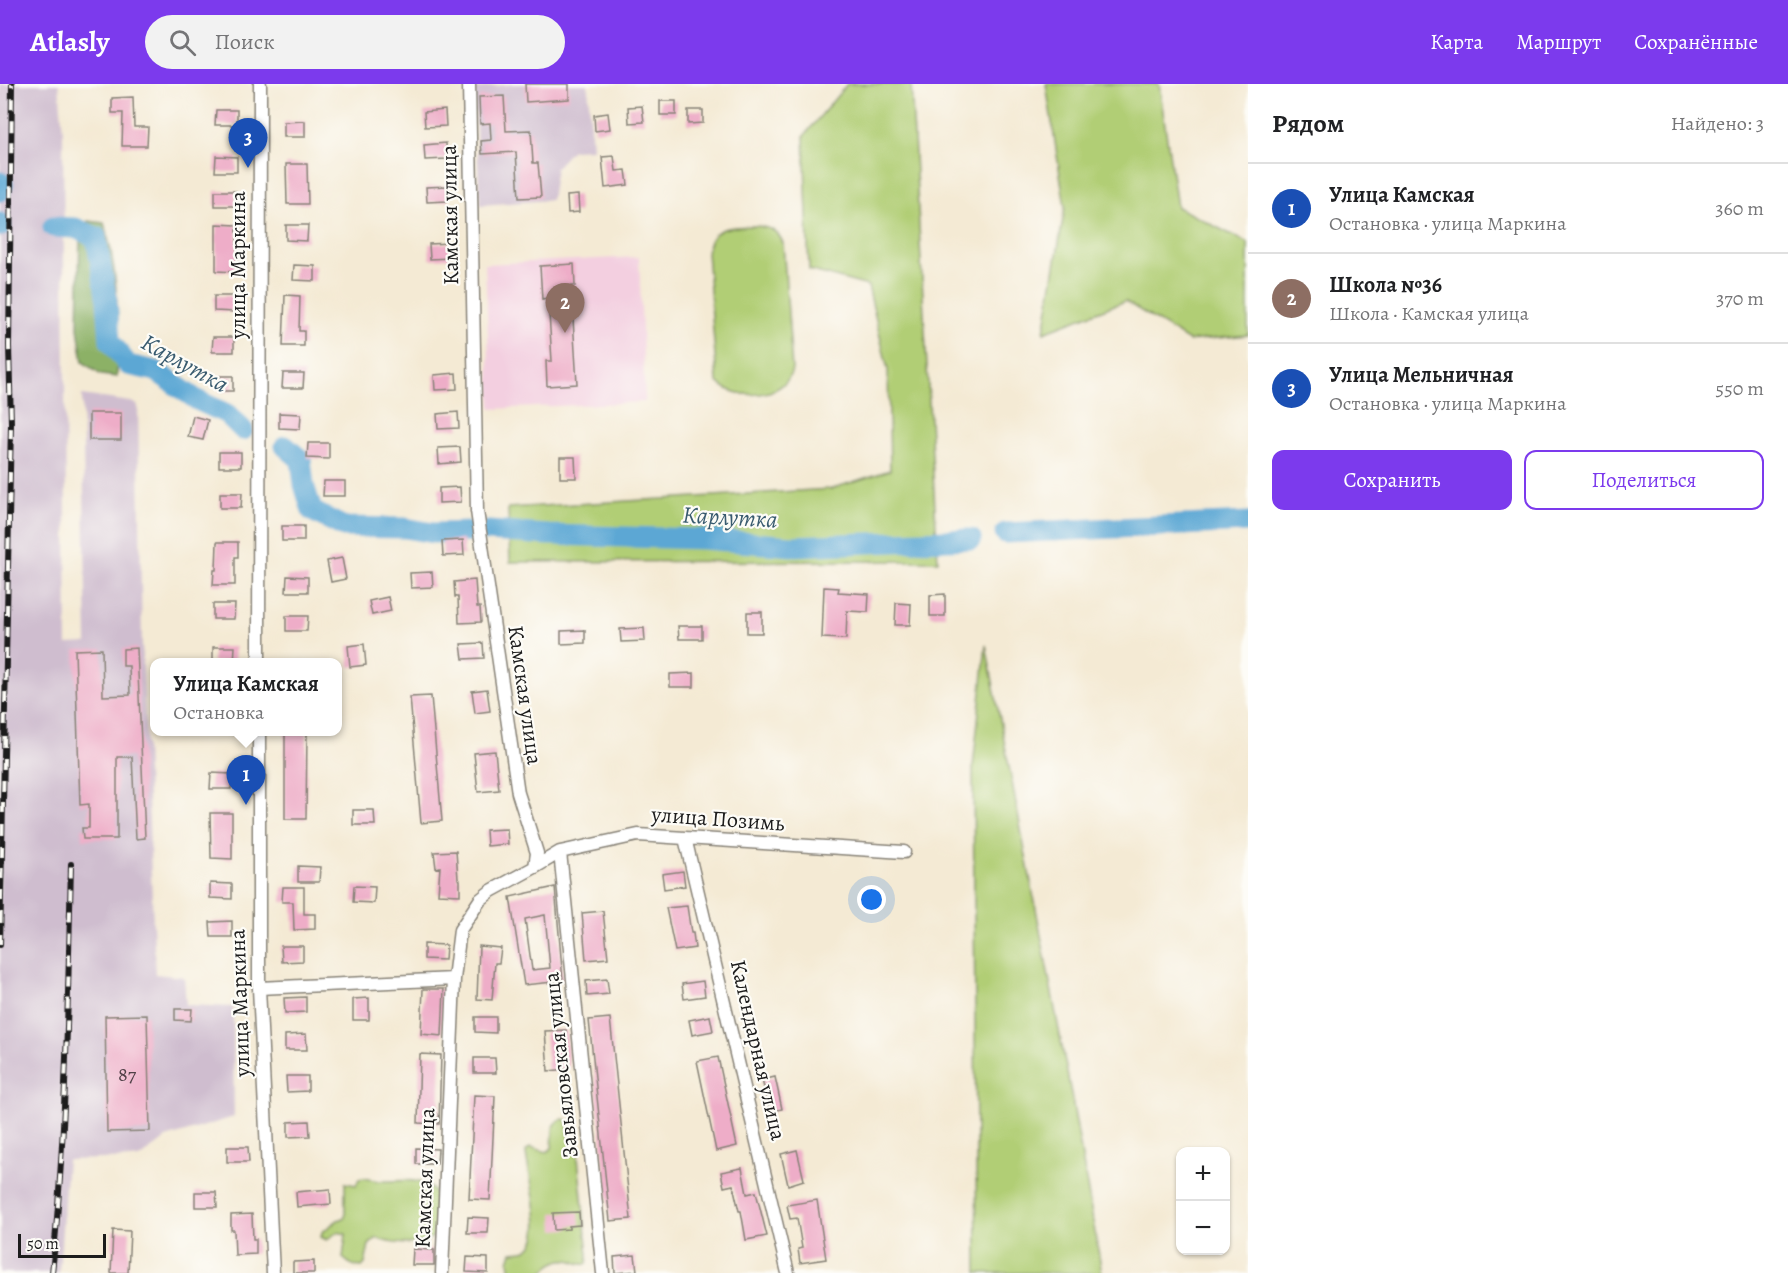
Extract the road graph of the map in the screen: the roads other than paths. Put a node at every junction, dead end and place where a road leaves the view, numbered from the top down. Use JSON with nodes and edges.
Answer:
{"nodes":[{"id":1,"x":260,"y":84,"type":"edge"},
{"id":2,"x":469,"y":84,"type":"edge"},
{"id":3,"x":259,"y":658,"type":"edge"},
{"id":4,"x":259,"y":736,"type":"edge"},
{"id":5,"x":685,"y":838,"type":"junction"},
{"id":6,"x":560,"y":852,"type":"junction"},
{"id":7,"x":904,"y":852,"type":"dead end"},
{"id":8,"x":535,"y":867,"type":"junction"},
{"id":9,"x":454,"y":979,"type":"junction"},
{"id":10,"x":259,"y":988,"type":"junction"},
{"id":11,"x":273,"y":1273,"type":"edge"},
{"id":12,"x":442,"y":1273,"type":"edge"},
{"id":13,"x":603,"y":1273,"type":"edge"},
{"id":14,"x":788,"y":1273,"type":"edge"}],
"edges":[{"from":1,"to":3,"type":"street","name":"улица Маркина"},
{"from":2,"to":8,"type":"street","name":"Камская улица"},
{"from":4,"to":10,"type":"street","name":"улица Маркина"},
{"from":5,"to":6,"type":"street","name":"улица Позимь"},
{"from":5,"to":7,"type":"street","name":"улица Позимь"},
{"from":5,"to":14,"type":"street","name":"Календарная улица"},
{"from":6,"to":8,"type":"street","name":"улица Позимь"},
{"from":6,"to":13,"type":"street","name":"Завьяловская улица"},
{"from":8,"to":9,"type":"street","name":"Камская улица"},
{"from":9,"to":10,"type":"street"},
{"from":9,"to":12,"type":"street","name":"Камская улица"},
{"from":10,"to":11,"type":"street","name":"улица Маркина"}]}
